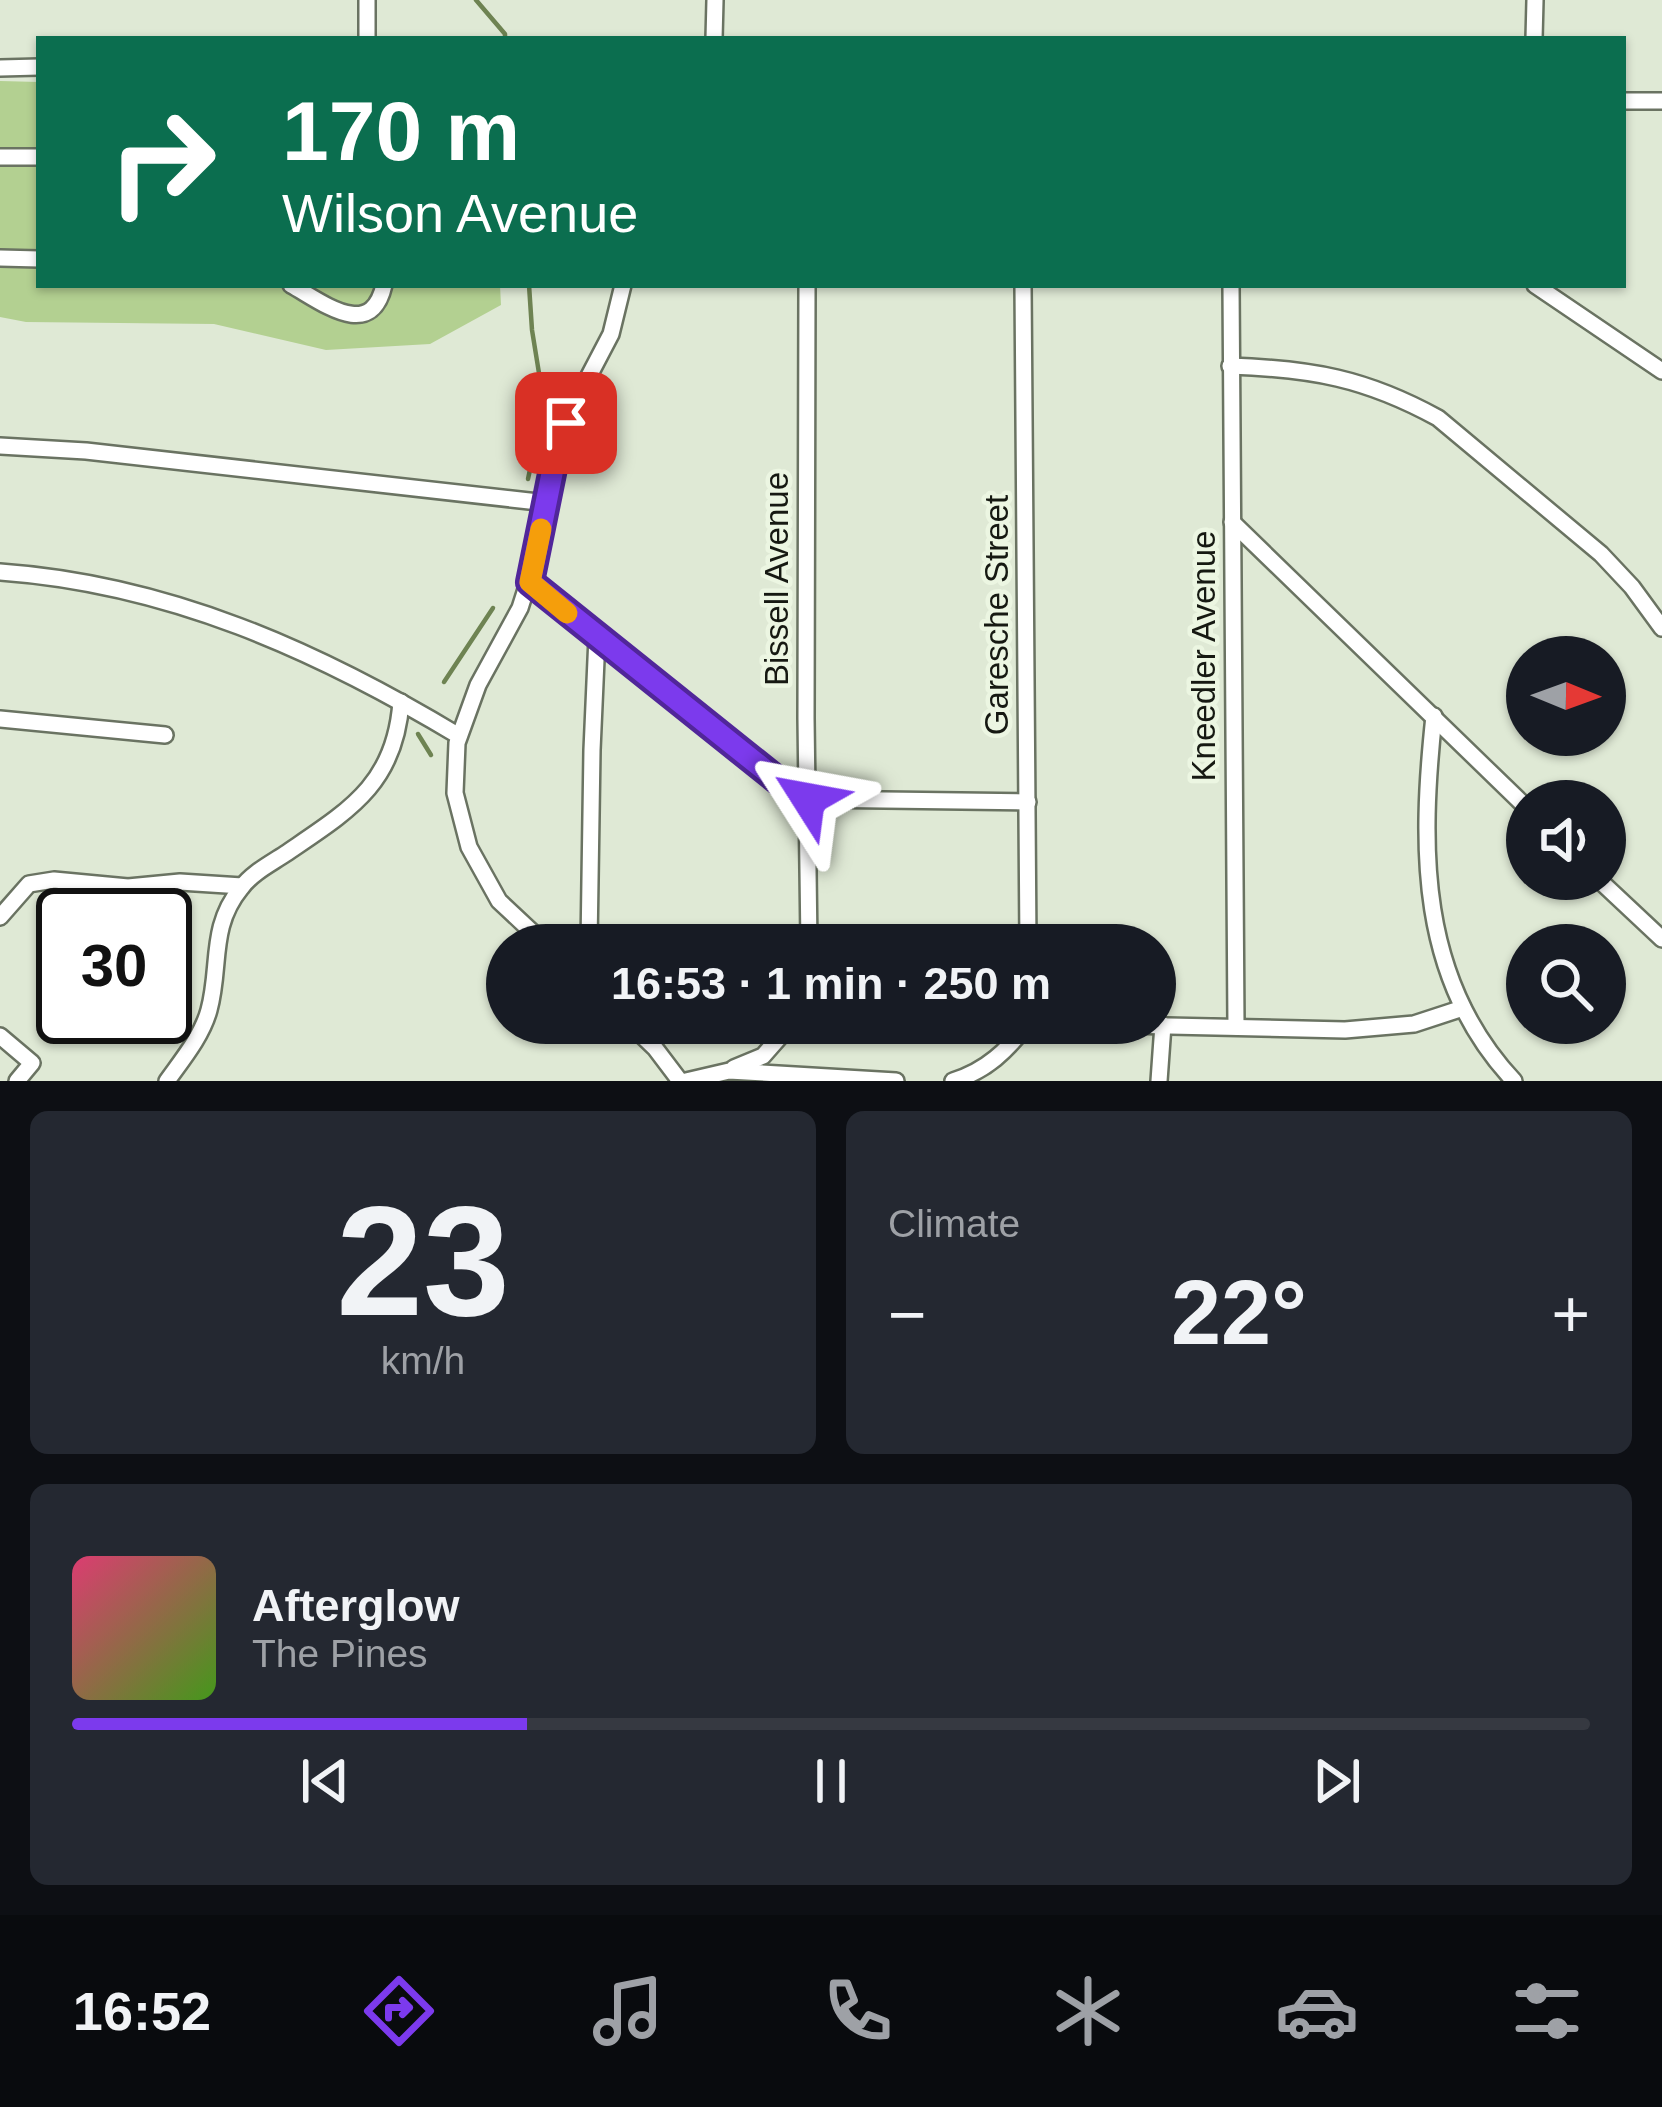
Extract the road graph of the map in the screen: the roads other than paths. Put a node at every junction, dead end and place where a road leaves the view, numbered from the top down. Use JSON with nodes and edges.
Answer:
{"nodes":[{"id":1,"x":367,"y":0,"type":"edge"},
{"id":2,"x":715,"y":0,"type":"edge"},
{"id":3,"x":1535,"y":0,"type":"edge"},
{"id":4,"x":367,"y":36,"type":"edge"},
{"id":5,"x":714,"y":36,"type":"edge"},
{"id":6,"x":1534,"y":36,"type":"edge"},
{"id":7,"x":36,"y":67,"type":"edge"},
{"id":8,"x":0,"y":68,"type":"edge"},
{"id":9,"x":1626,"y":101,"type":"edge"},
{"id":10,"x":1662,"y":101,"type":"edge"},
{"id":11,"x":0,"y":157,"type":"edge"},
{"id":12,"x":36,"y":157,"type":"edge"},
{"id":13,"x":0,"y":258,"type":"edge"},
{"id":14,"x":36,"y":259,"type":"edge"},
{"id":15,"x":297,"y":288,"type":"edge"},
{"id":16,"x":383,"y":288,"type":"edge"},
{"id":17,"x":622,"y":288,"type":"edge"},
{"id":18,"x":807,"y":288,"type":"edge"},
{"id":19,"x":1023,"y":288,"type":"edge"},
{"id":20,"x":1231,"y":288,"type":"edge"},
{"id":21,"x":1539,"y":288,"type":"edge"},
{"id":22,"x":1230,"y":366,"type":"junction"},
{"id":23,"x":1662,"y":371,"type":"edge"},
{"id":24,"x":0,"y":446,"type":"edge"},
{"id":25,"x":547,"y":503,"type":"junction"},
{"id":26,"x":1232,"y":522,"type":"junction"},
{"id":27,"x":0,"y":572,"type":"edge"},
{"id":28,"x":530,"y":582,"type":"junction"},
{"id":29,"x":1662,"y":628,"type":"edge"},
{"id":30,"x":597,"y":637,"type":"junction"},
{"id":31,"x":401,"y":701,"type":"junction"},
{"id":32,"x":1434,"y":716,"type":"junction"},
{"id":33,"x":0,"y":719,"type":"edge"},
{"id":34,"x":165,"y":735,"type":"dead end"},
{"id":35,"x":459,"y":736,"type":"junction"},
{"id":36,"x":1506,"y":787,"type":"edge"},
{"id":37,"x":808,"y":799,"type":"junction"},
{"id":38,"x":1028,"y":802,"type":"junction"},
{"id":39,"x":242,"y":886,"type":"junction"},
{"id":40,"x":1620,"y":900,"type":"edge"},
{"id":41,"x":0,"y":917,"type":"edge"},
{"id":42,"x":524,"y":924,"type":"edge"},
{"id":43,"x":589,"y":924,"type":"edge"},
{"id":44,"x":809,"y":924,"type":"edge"},
{"id":45,"x":1028,"y":924,"type":"edge"},
{"id":46,"x":1662,"y":939,"type":"edge"},
{"id":47,"x":1463,"y":1009,"type":"junction"},
{"id":48,"x":1176,"y":1025,"type":"edge"},
{"id":49,"x":1236,"y":1027,"type":"junction"},
{"id":50,"x":0,"y":1036,"type":"edge"},
{"id":51,"x":651,"y":1044,"type":"edge"},
{"id":52,"x":776,"y":1044,"type":"edge"},
{"id":53,"x":1012,"y":1044,"type":"edge"},
{"id":54,"x":1162,"y":1044,"type":"edge"},
{"id":55,"x":729,"y":1071,"type":"junction"},
{"id":56,"x":680,"y":1080,"type":"edge"},
{"id":57,"x":17,"y":1081,"type":"edge"},
{"id":58,"x":167,"y":1081,"type":"edge"},
{"id":59,"x":896,"y":1081,"type":"edge"},
{"id":60,"x":953,"y":1081,"type":"edge"},
{"id":61,"x":1160,"y":1081,"type":"edge"},
{"id":62,"x":1514,"y":1081,"type":"edge"}],
"edges":[{"from":1,"to":4,"type":"street"},
{"from":2,"to":5,"type":"street"},
{"from":3,"to":6,"type":"street"},
{"from":7,"to":8,"type":"street"},
{"from":9,"to":10,"type":"street"},
{"from":11,"to":12,"type":"street"},
{"from":13,"to":14,"type":"street"},
{"from":15,"to":16,"type":"street"},
{"from":17,"to":25,"type":"street"},
{"from":18,"to":37,"type":"street","name":"Bissell Avenue"},
{"from":19,"to":38,"type":"street","name":"Garesche Street"},
{"from":20,"to":22,"type":"street","name":"Kneedler Avenue"},
{"from":21,"to":23,"type":"street"},
{"from":22,"to":26,"type":"street","name":"Kneedler Avenue"},
{"from":22,"to":29,"type":"street"},
{"from":24,"to":25,"type":"street"},
{"from":25,"to":28,"type":"street"},
{"from":26,"to":32,"type":"street"},
{"from":26,"to":49,"type":"street","name":"Kneedler Avenue"},
{"from":27,"to":31,"type":"street"},
{"from":28,"to":30,"type":"street"},
{"from":28,"to":35,"type":"street"},
{"from":30,"to":37,"type":"street"},
{"from":30,"to":43,"type":"street"},
{"from":31,"to":35,"type":"street"},
{"from":31,"to":39,"type":"street"},
{"from":32,"to":36,"type":"street"},
{"from":32,"to":47,"type":"street"},
{"from":33,"to":34,"type":"street"},
{"from":35,"to":42,"type":"street"},
{"from":37,"to":38,"type":"street"},
{"from":37,"to":44,"type":"street","name":"Bissell Avenue"},
{"from":38,"to":45,"type":"street","name":"Garesche Street"},
{"from":39,"to":41,"type":"street"},
{"from":39,"to":58,"type":"street"},
{"from":40,"to":46,"type":"street"},
{"from":47,"to":49,"type":"street"},
{"from":47,"to":62,"type":"street"},
{"from":48,"to":49,"type":"street"},
{"from":50,"to":57,"type":"street"},
{"from":51,"to":56,"type":"street"},
{"from":52,"to":55,"type":"street"},
{"from":53,"to":60,"type":"street"},
{"from":54,"to":61,"type":"street"},
{"from":55,"to":56,"type":"street"},
{"from":55,"to":59,"type":"street"}]}
